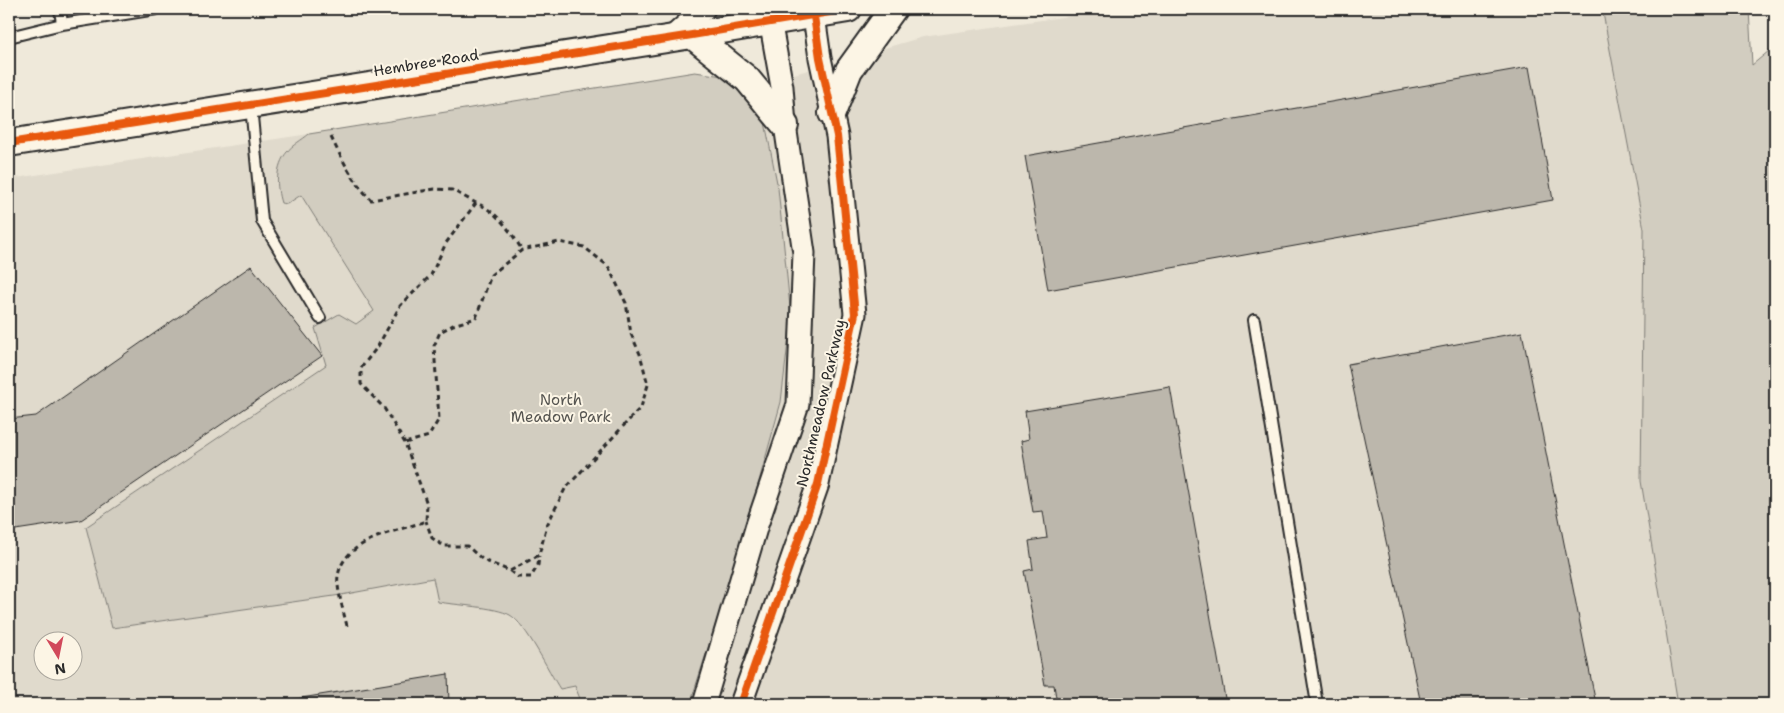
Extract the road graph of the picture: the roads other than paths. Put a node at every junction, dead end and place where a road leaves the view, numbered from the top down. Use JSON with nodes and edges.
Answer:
{"nodes":[{"id":1,"x":60,"y":9,"type":"edge"},
{"id":2,"x":156,"y":9,"type":"edge"},
{"id":3,"x":704,"y":9,"type":"edge"},
{"id":4,"x":848,"y":9,"type":"edge"},
{"id":5,"x":893,"y":9,"type":"edge"},
{"id":6,"x":813,"y":11,"type":"edge"},
{"id":7,"x":769,"y":15,"type":"edge"},
{"id":8,"x":62,"y":24,"type":"junction"},
{"id":9,"x":9,"y":37,"type":"edge"},
{"id":10,"x":681,"y":37,"type":"junction"},
{"id":11,"x":251,"y":105,"type":"junction"},
{"id":12,"x":832,"y":113,"type":"junction"},
{"id":13,"x":785,"y":125,"type":"junction"},
{"id":14,"x":9,"y":143,"type":"edge"},
{"id":15,"x":320,"y":318,"type":"dead end"},
{"id":16,"x":1254,"y":320,"type":"dead end"},
{"id":17,"x":704,"y":704,"type":"edge"},
{"id":18,"x":741,"y":704,"type":"edge"},
{"id":19,"x":1317,"y":704,"type":"edge"}],
"edges":[{"from":1,"to":8,"type":"lane"},
{"from":2,"to":8,"type":"lane"},
{"from":3,"to":10,"type":"street"},
{"from":4,"to":6,"type":"street","name":"Hembree Road"},
{"from":5,"to":12,"type":"street"},
{"from":6,"to":7,"type":"street","name":"Hembree Road"},
{"from":6,"to":12,"type":"street","name":"Northmeadow Parkway"},
{"from":7,"to":10,"type":"street","name":"Hembree Road"},
{"from":7,"to":13,"type":"street","name":"Northmeadow Parkway"},
{"from":8,"to":9,"type":"lane"},
{"from":10,"to":11,"type":"street","name":"Hembree Road"},
{"from":10,"to":13,"type":"street"},
{"from":11,"to":14,"type":"street","name":"Hembree Road"},
{"from":11,"to":15,"type":"lane"},
{"from":12,"to":18,"type":"street","name":"Northmeadow Parkway"},
{"from":13,"to":17,"type":"street","name":"Northmeadow Parkway"},
{"from":16,"to":19,"type":"lane"}]}
